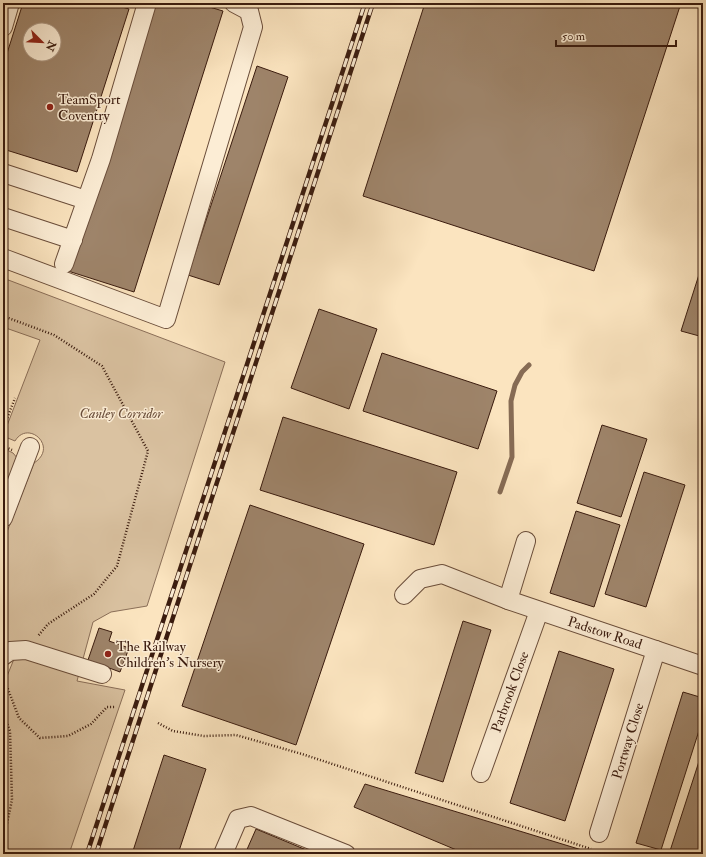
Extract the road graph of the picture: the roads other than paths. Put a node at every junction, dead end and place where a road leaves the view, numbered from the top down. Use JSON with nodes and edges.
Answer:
{"nodes":[{"id":1,"x":10,"y":3,"type":"edge"},
{"id":2,"x":146,"y":3,"type":"edge"},
{"id":3,"x":234,"y":3,"type":"edge"},
{"id":4,"x":3,"y":27,"type":"edge"},
{"id":5,"x":3,"y":173,"type":"edge"},
{"id":6,"x":86,"y":200,"type":"junction"},
{"id":7,"x":3,"y":216,"type":"edge"},
{"id":8,"x":73,"y":240,"type":"junction"},
{"id":9,"x":3,"y":258,"type":"edge"},
{"id":10,"x":64,"y":264,"type":"dead end"},
{"id":11,"x":30,"y":447,"type":"dead end"},
{"id":12,"x":3,"y":518,"type":"edge"},
{"id":13,"x":526,"y":541,"type":"dead end"},
{"id":14,"x":404,"y":595,"type":"dead end"},
{"id":15,"x":508,"y":600,"type":"junction"},
{"id":16,"x":538,"y":611,"type":"junction"},
{"id":17,"x":656,"y":650,"type":"junction"},
{"id":18,"x":3,"y":656,"type":"edge"},
{"id":19,"x":703,"y":666,"type":"edge"},
{"id":20,"x":102,"y":674,"type":"dead end"},
{"id":21,"x":481,"y":773,"type":"dead end"},
{"id":22,"x":599,"y":833,"type":"dead end"},
{"id":23,"x":223,"y":854,"type":"edge"},
{"id":24,"x":346,"y":854,"type":"edge"}],
"edges":[{"from":1,"to":4,"type":"street"},
{"from":2,"to":6,"type":"street"},
{"from":3,"to":9,"type":"street"},
{"from":5,"to":6,"type":"street"},
{"from":6,"to":8,"type":"street"},
{"from":7,"to":8,"type":"street"},
{"from":8,"to":10,"type":"street"},
{"from":11,"to":12,"type":"street"},
{"from":13,"to":15,"type":"street"},
{"from":14,"to":15,"type":"street","name":"Padstow Road"},
{"from":15,"to":16,"type":"street","name":"Padstow Road"},
{"from":16,"to":17,"type":"street","name":"Padstow Road"},
{"from":16,"to":21,"type":"street","name":"Parbrook Close"},
{"from":17,"to":19,"type":"street","name":"Padstow Road"},
{"from":17,"to":22,"type":"street","name":"Portway Close"},
{"from":18,"to":20,"type":"street"},
{"from":23,"to":24,"type":"street"}]}
